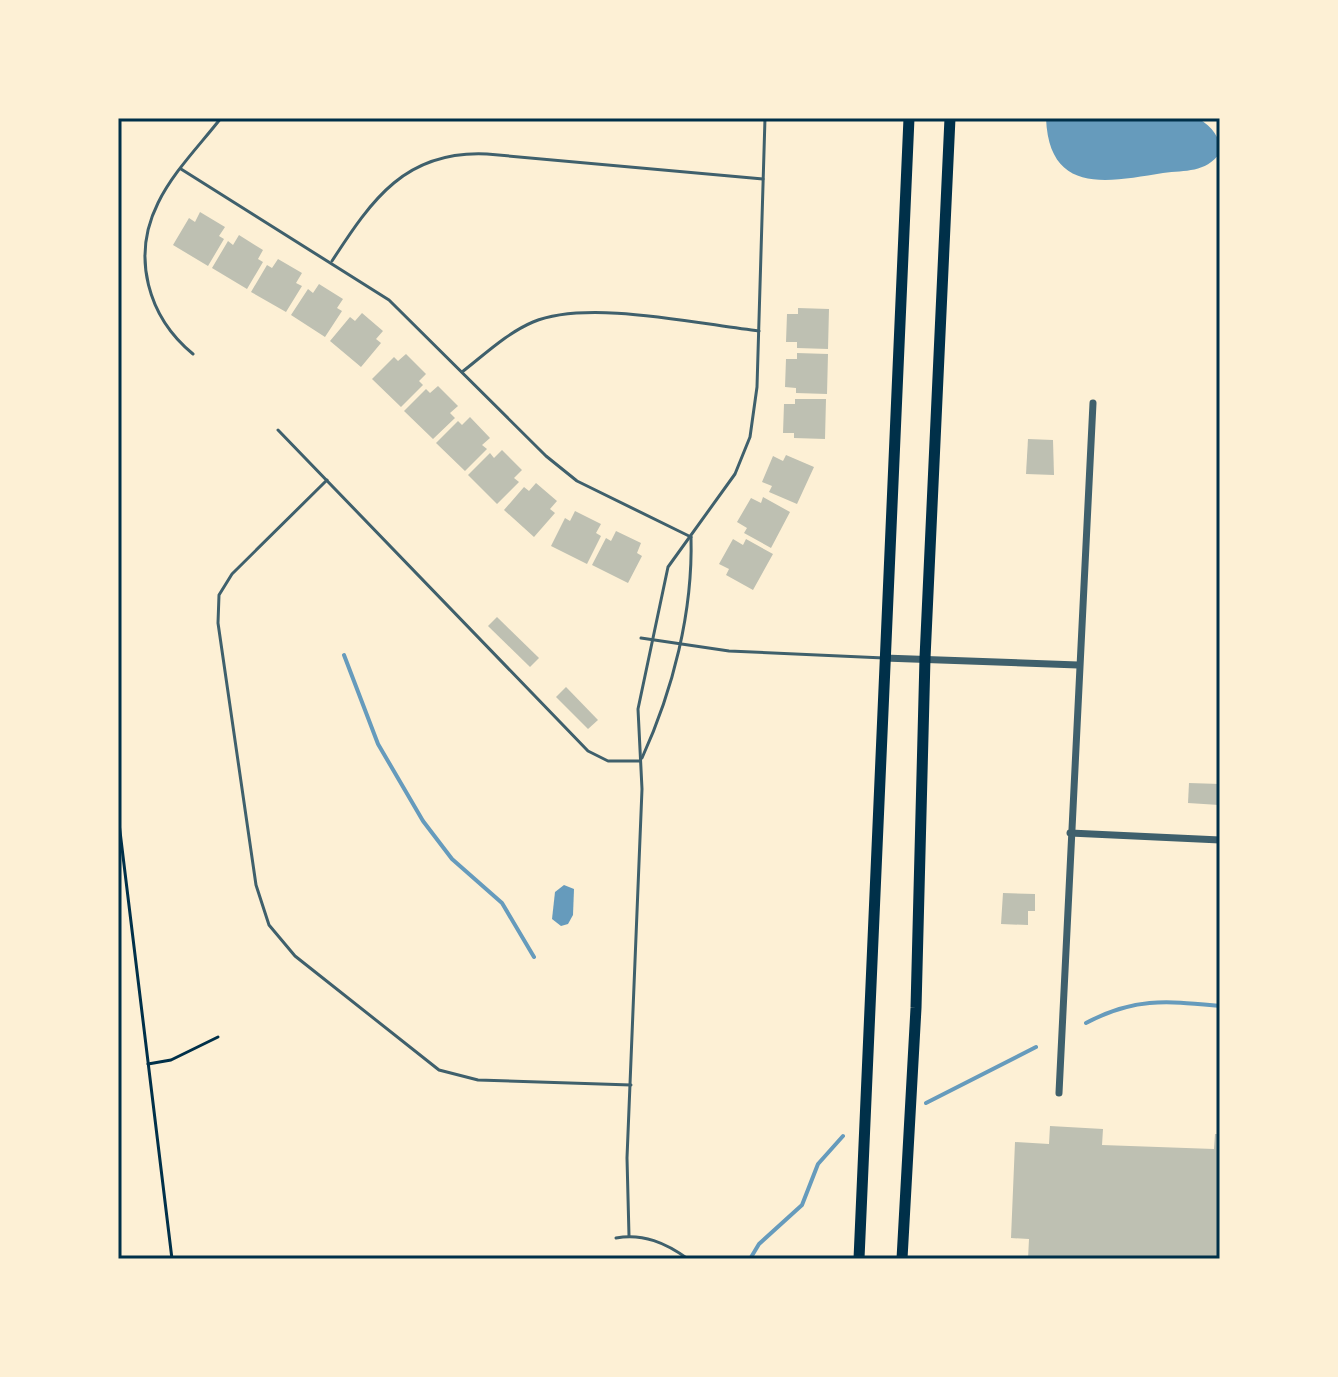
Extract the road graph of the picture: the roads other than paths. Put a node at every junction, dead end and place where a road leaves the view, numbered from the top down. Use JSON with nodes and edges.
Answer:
{"nodes":[{"id":1,"x":221,"y":118,"type":"edge"},
{"id":2,"x":765,"y":118,"type":"edge"},
{"id":3,"x":909,"y":118,"type":"edge"},
{"id":4,"x":950,"y":118,"type":"edge"},
{"id":5,"x":181,"y":169,"type":"junction"},
{"id":6,"x":763,"y":179,"type":"junction"},
{"id":7,"x":332,"y":261,"type":"junction"},
{"id":8,"x":759,"y":331,"type":"junction"},
{"id":9,"x":193,"y":354,"type":"dead end"},
{"id":10,"x":462,"y":372,"type":"junction"},
{"id":11,"x":1093,"y":403,"type":"dead end"},
{"id":12,"x":278,"y":430,"type":"dead end"},
{"id":13,"x":327,"y":480,"type":"junction"},
{"id":14,"x":691,"y":537,"type":"junction"},
{"id":15,"x":641,"y":638,"type":"dead end"},
{"id":16,"x":652,"y":641,"type":"junction"},
{"id":17,"x":678,"y":645,"type":"junction"},
{"id":18,"x":884,"y":658,"type":"junction"},
{"id":19,"x":925,"y":658,"type":"junction"},
{"id":20,"x":1078,"y":665,"type":"junction"},
{"id":21,"x":640,"y":761,"type":"junction"},
{"id":22,"x":1070,"y":833,"type":"junction"},
{"id":23,"x":1220,"y":840,"type":"edge"},
{"id":24,"x":631,"y":1085,"type":"junction"},
{"id":25,"x":1059,"y":1093,"type":"dead end"},
{"id":26,"x":629,"y":1236,"type":"junction"},
{"id":27,"x":616,"y":1238,"type":"dead end"},
{"id":28,"x":688,"y":1259,"type":"edge"},
{"id":29,"x":859,"y":1259,"type":"edge"},
{"id":30,"x":902,"y":1259,"type":"edge"}],
"edges":[{"from":1,"to":5,"type":"lane"},
{"from":2,"to":6,"type":"lane"},
{"from":3,"to":18,"type":"main road"},
{"from":4,"to":19,"type":"main road"},
{"from":5,"to":7,"type":"lane"},
{"from":5,"to":9,"type":"lane"},
{"from":6,"to":7,"type":"lane"},
{"from":6,"to":8,"type":"lane"},
{"from":7,"to":10,"type":"lane"},
{"from":8,"to":10,"type":"lane"},
{"from":8,"to":14,"type":"lane"},
{"from":10,"to":14,"type":"lane"},
{"from":11,"to":20,"type":"street"},
{"from":12,"to":13,"type":"lane"},
{"from":13,"to":21,"type":"lane"},
{"from":13,"to":24,"type":"lane"},
{"from":14,"to":16,"type":"lane"},
{"from":14,"to":17,"type":"lane"},
{"from":15,"to":16,"type":"lane"},
{"from":16,"to":17,"type":"lane"},
{"from":16,"to":21,"type":"lane"},
{"from":17,"to":18,"type":"lane"},
{"from":17,"to":21,"type":"lane"},
{"from":18,"to":19,"type":"street"},
{"from":18,"to":29,"type":"main road"},
{"from":19,"to":20,"type":"street"},
{"from":19,"to":30,"type":"main road"},
{"from":20,"to":22,"type":"street"},
{"from":21,"to":24,"type":"lane"},
{"from":22,"to":23,"type":"street"},
{"from":22,"to":25,"type":"street"},
{"from":24,"to":26,"type":"lane"},
{"from":26,"to":27,"type":"lane"},
{"from":26,"to":28,"type":"lane"}]}
